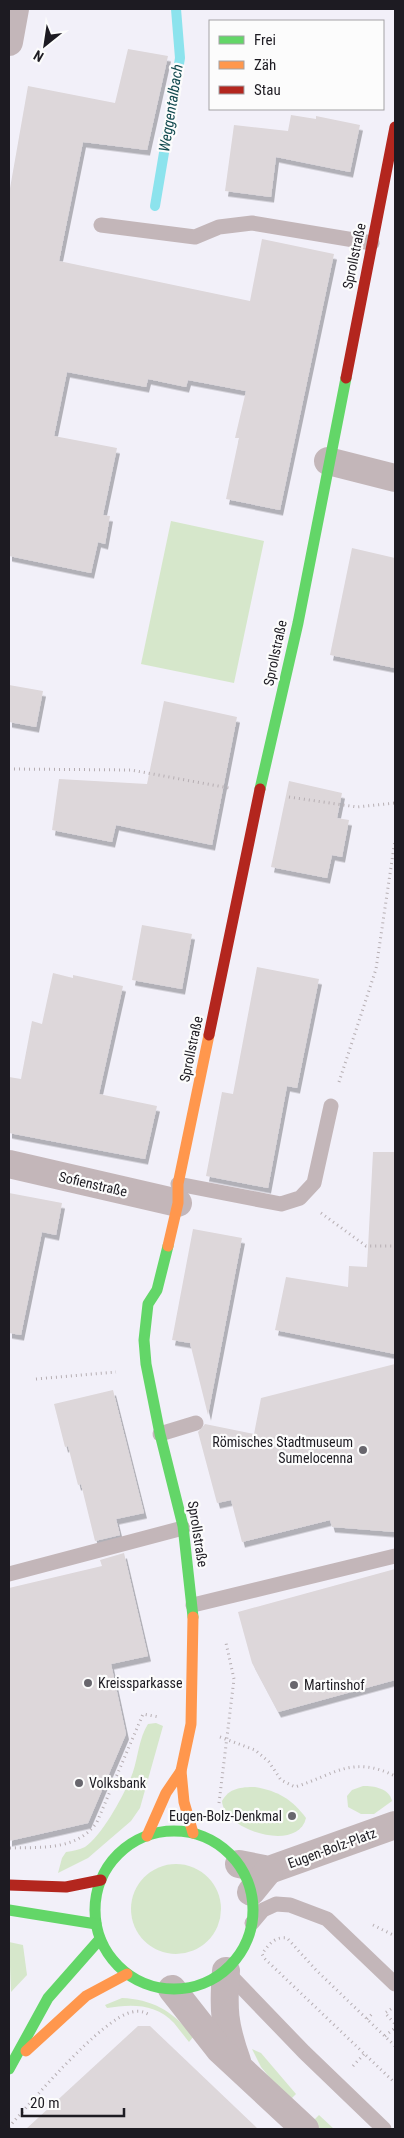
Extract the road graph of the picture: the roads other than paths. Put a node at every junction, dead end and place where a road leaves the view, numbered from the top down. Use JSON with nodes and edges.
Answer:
{"nodes":[{"id":1,"x":15,"y":9,"type":"edge"},
{"id":2,"x":9,"y":42,"type":"edge"},
{"id":3,"x":395,"y":127,"type":"edge"},
{"id":4,"x":101,"y":225,"type":"dead end"},
{"id":5,"x":372,"y":243,"type":"junction"},
{"id":6,"x":328,"y":461,"type":"junction"},
{"id":7,"x":395,"y":478,"type":"edge"},
{"id":8,"x":331,"y":1106,"type":"road end"},
{"id":9,"x":9,"y":1164,"type":"edge"},
{"id":10,"x":170,"y":1199,"type":"junction"},
{"id":11,"x":144,"y":1286,"type":"dead end"},
{"id":12,"x":148,"y":1304,"type":"junction"},
{"id":13,"x":196,"y":1423,"type":"dead end"},
{"id":14,"x":160,"y":1434,"type":"junction"},
{"id":15,"x":183,"y":1528,"type":"junction"},
{"id":16,"x":395,"y":1556,"type":"edge"},
{"id":17,"x":9,"y":1574,"type":"edge"},
{"id":18,"x":193,"y":1605,"type":"junction"},
{"id":19,"x":181,"y":1771,"type":"junction"},
{"id":20,"x":395,"y":1825,"type":"edge"},
{"id":21,"x":193,"y":1834,"type":"junction"},
{"id":22,"x":147,"y":1836,"type":"junction"},
{"id":23,"x":239,"y":1864,"type":"junction"},
{"id":24,"x":268,"y":1870,"type":"junction"},
{"id":25,"x":101,"y":1880,"type":"junction"},
{"id":26,"x":9,"y":1885,"type":"edge"},
{"id":27,"x":251,"y":1892,"type":"junction"},
{"id":28,"x":9,"y":1910,"type":"edge"},
{"id":29,"x":252,"y":1923,"type":"junction"},
{"id":30,"x":96,"y":1924,"type":"junction"},
{"id":31,"x":100,"y":1939,"type":"junction"},
{"id":32,"x":226,"y":1970,"type":"junction"},
{"id":33,"x":127,"y":1974,"type":"junction"},
{"id":34,"x":395,"y":1984,"type":"edge"},
{"id":35,"x":172,"y":1989,"type":"junction"},
{"id":36,"x":18,"y":2056,"type":"junction"},
{"id":37,"x":240,"y":2067,"type":"junction"},
{"id":38,"x":9,"y":2069,"type":"edge"},
{"id":39,"x":305,"y":2129,"type":"edge"},
{"id":40,"x":384,"y":2129,"type":"edge"}],
"edges":[{"from":1,"to":2,"type":"street"},
{"from":3,"to":5,"type":"main road","name":"Sprollstraße"},
{"from":4,"to":5,"type":"lane"},
{"from":5,"to":6,"type":"main road","name":"Sprollstraße"},
{"from":6,"to":7,"type":"street"},
{"from":6,"to":10,"type":"main road","name":"Sprollstraße"},
{"from":8,"to":10,"type":"lane"},
{"from":9,"to":10,"type":"street","name":"Sofienstraße"},
{"from":10,"to":12,"type":"main road","name":"Sprollstraße"},
{"from":11,"to":12,"type":"main road","name":"Sprollstraße"},
{"from":12,"to":14,"type":"main road","name":"Sprollstraße"},
{"from":13,"to":14,"type":"lane"},
{"from":14,"to":15,"type":"main road","name":"Sprollstraße"},
{"from":15,"to":17,"type":"lane"},
{"from":15,"to":18,"type":"main road","name":"Sprollstraße"},
{"from":16,"to":18,"type":"lane"},
{"from":18,"to":19,"type":"main road","name":"Sprollstraße"},
{"from":19,"to":21,"type":"main road","name":"Sprollstraße"},
{"from":19,"to":22,"type":"main road","name":"Sprollstraße"},
{"from":20,"to":24,"type":"street","name":"Eugen-Bolz-Platz"},
{"from":21,"to":22,"type":"main road"},
{"from":21,"to":23,"type":"main road"},
{"from":22,"to":25,"type":"main road"},
{"from":23,"to":24,"type":"street"},
{"from":23,"to":27,"type":"main road"},
{"from":24,"to":27,"type":"street"},
{"from":25,"to":26,"type":"main road"},
{"from":25,"to":30,"type":"main road"},
{"from":27,"to":29,"type":"main road"},
{"from":28,"to":30,"type":"main road"},
{"from":29,"to":32,"type":"main road"},
{"from":29,"to":34,"type":"lane"},
{"from":30,"to":31,"type":"main road"},
{"from":31,"to":33,"type":"main road"},
{"from":31,"to":36,"type":"main road"},
{"from":32,"to":35,"type":"main road"},
{"from":32,"to":37,"type":"street"},
{"from":32,"to":40,"type":"lane"},
{"from":33,"to":35,"type":"main road"},
{"from":33,"to":36,"type":"main road"},
{"from":35,"to":37,"type":"street"},
{"from":36,"to":38,"type":"main road"},
{"from":37,"to":39,"type":"street"}]}
